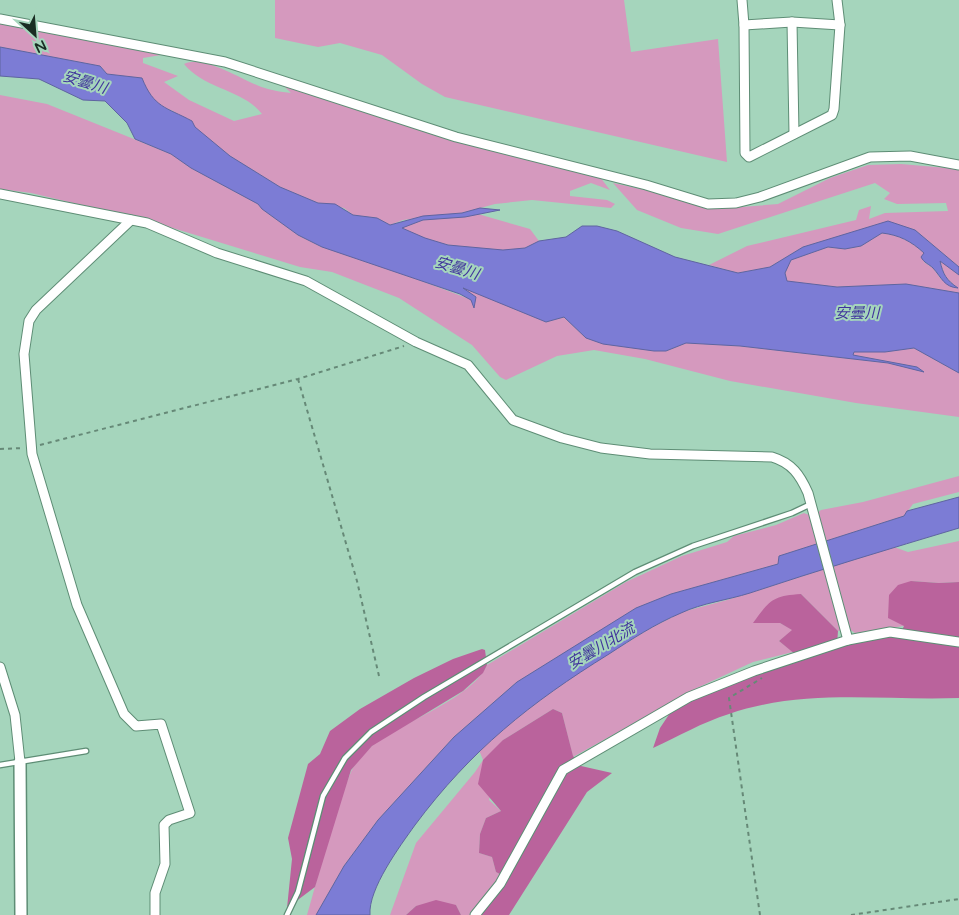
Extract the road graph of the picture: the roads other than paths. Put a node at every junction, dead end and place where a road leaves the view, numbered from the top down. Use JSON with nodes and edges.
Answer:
{"nodes":[{"id":1,"x":742,"y":0,"type":"edge"},
{"id":2,"x":837,"y":0,"type":"edge"},
{"id":3,"x":0,"y":19,"type":"edge"},
{"id":4,"x":792,"y":22,"type":"junction"},
{"id":5,"x":744,"y":25,"type":"junction"},
{"id":6,"x":840,"y":25,"type":"junction"},
{"id":7,"x":794,"y":134,"type":"junction"},
{"id":8,"x":959,"y":165,"type":"edge"},
{"id":9,"x":0,"y":194,"type":"edge"},
{"id":10,"x":131,"y":220,"type":"junction"},
{"id":11,"x":811,"y":504,"type":"junction"},
{"id":12,"x":846,"y":636,"type":"junction"},
{"id":13,"x":959,"y":642,"type":"edge"},
{"id":14,"x":0,"y":667,"type":"edge"},
{"id":15,"x":86,"y":752,"type":"dead end"},
{"id":16,"x":20,"y":762,"type":"junction"},
{"id":17,"x":0,"y":765,"type":"edge"},
{"id":18,"x":21,"y":915,"type":"edge"},
{"id":19,"x":155,"y":915,"type":"edge"},
{"id":20,"x":287,"y":915,"type":"edge"},
{"id":21,"x":475,"y":915,"type":"edge"}],
"edges":[{"from":1,"to":5,"type":"street"},
{"from":2,"to":6,"type":"street"},
{"from":3,"to":8,"type":"street"},
{"from":4,"to":5,"type":"street"},
{"from":4,"to":6,"type":"street"},
{"from":4,"to":7,"type":"street"},
{"from":5,"to":7,"type":"street"},
{"from":6,"to":7,"type":"street"},
{"from":9,"to":10,"type":"street"},
{"from":10,"to":11,"type":"street"},
{"from":10,"to":19,"type":"street"},
{"from":11,"to":12,"type":"street"},
{"from":11,"to":20,"type":"lane"},
{"from":12,"to":13,"type":"street"},
{"from":12,"to":21,"type":"street"},
{"from":14,"to":16,"type":"street"},
{"from":15,"to":16,"type":"lane"},
{"from":16,"to":17,"type":"lane"},
{"from":16,"to":18,"type":"main road"}]}
